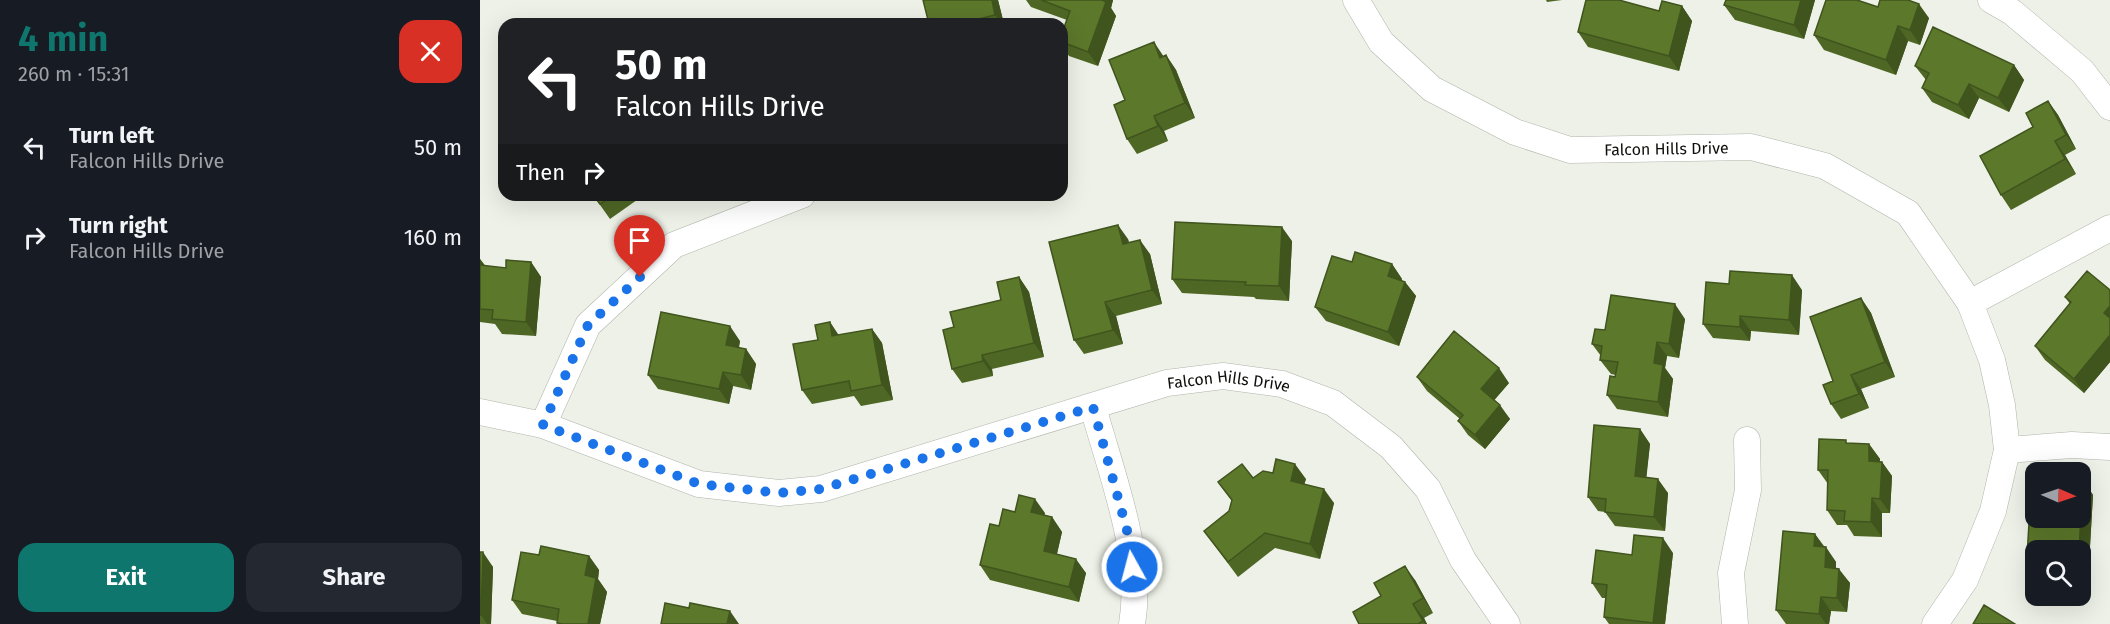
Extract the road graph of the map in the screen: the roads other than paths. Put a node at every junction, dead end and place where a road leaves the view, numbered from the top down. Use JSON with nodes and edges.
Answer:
{"nodes":[{"id":1,"x":1356,"y":0,"type":"edge"},
{"id":2,"x":1991,"y":0,"type":"edge"},
{"id":3,"x":2110,"y":107,"type":"edge"},
{"id":4,"x":787,"y":201,"type":"edge"},
{"id":5,"x":2110,"y":228,"type":"edge"},
{"id":6,"x":1970,"y":303,"type":"junction"},
{"id":7,"x":1093,"y":407,"type":"junction"},
{"id":8,"x":480,"y":412,"type":"edge"},
{"id":9,"x":543,"y":425,"type":"junction"},
{"id":10,"x":1747,"y":440,"type":"dead end"},
{"id":11,"x":2110,"y":447,"type":"edge"},
{"id":12,"x":2007,"y":450,"type":"junction"},
{"id":13,"x":1132,"y":624,"type":"edge"},
{"id":14,"x":1507,"y":624,"type":"edge"},
{"id":15,"x":1735,"y":624,"type":"edge"},
{"id":16,"x":1935,"y":624,"type":"edge"}],
"edges":[{"from":1,"to":6,"type":"street","name":"Falcon Hills Drive"},
{"from":2,"to":3,"type":"street"},
{"from":4,"to":9,"type":"street"},
{"from":5,"to":6,"type":"street"},
{"from":6,"to":12,"type":"street","name":"Falcon Hills Drive"},
{"from":7,"to":9,"type":"street","name":"Falcon Hills Drive"},
{"from":7,"to":13,"type":"street"},
{"from":7,"to":14,"type":"street","name":"Falcon Hills Drive"},
{"from":8,"to":9,"type":"street","name":"Falcon Hills Drive"},
{"from":10,"to":15,"type":"street"},
{"from":11,"to":12,"type":"street"},
{"from":12,"to":16,"type":"street","name":"Falcon Hills Drive"}]}
